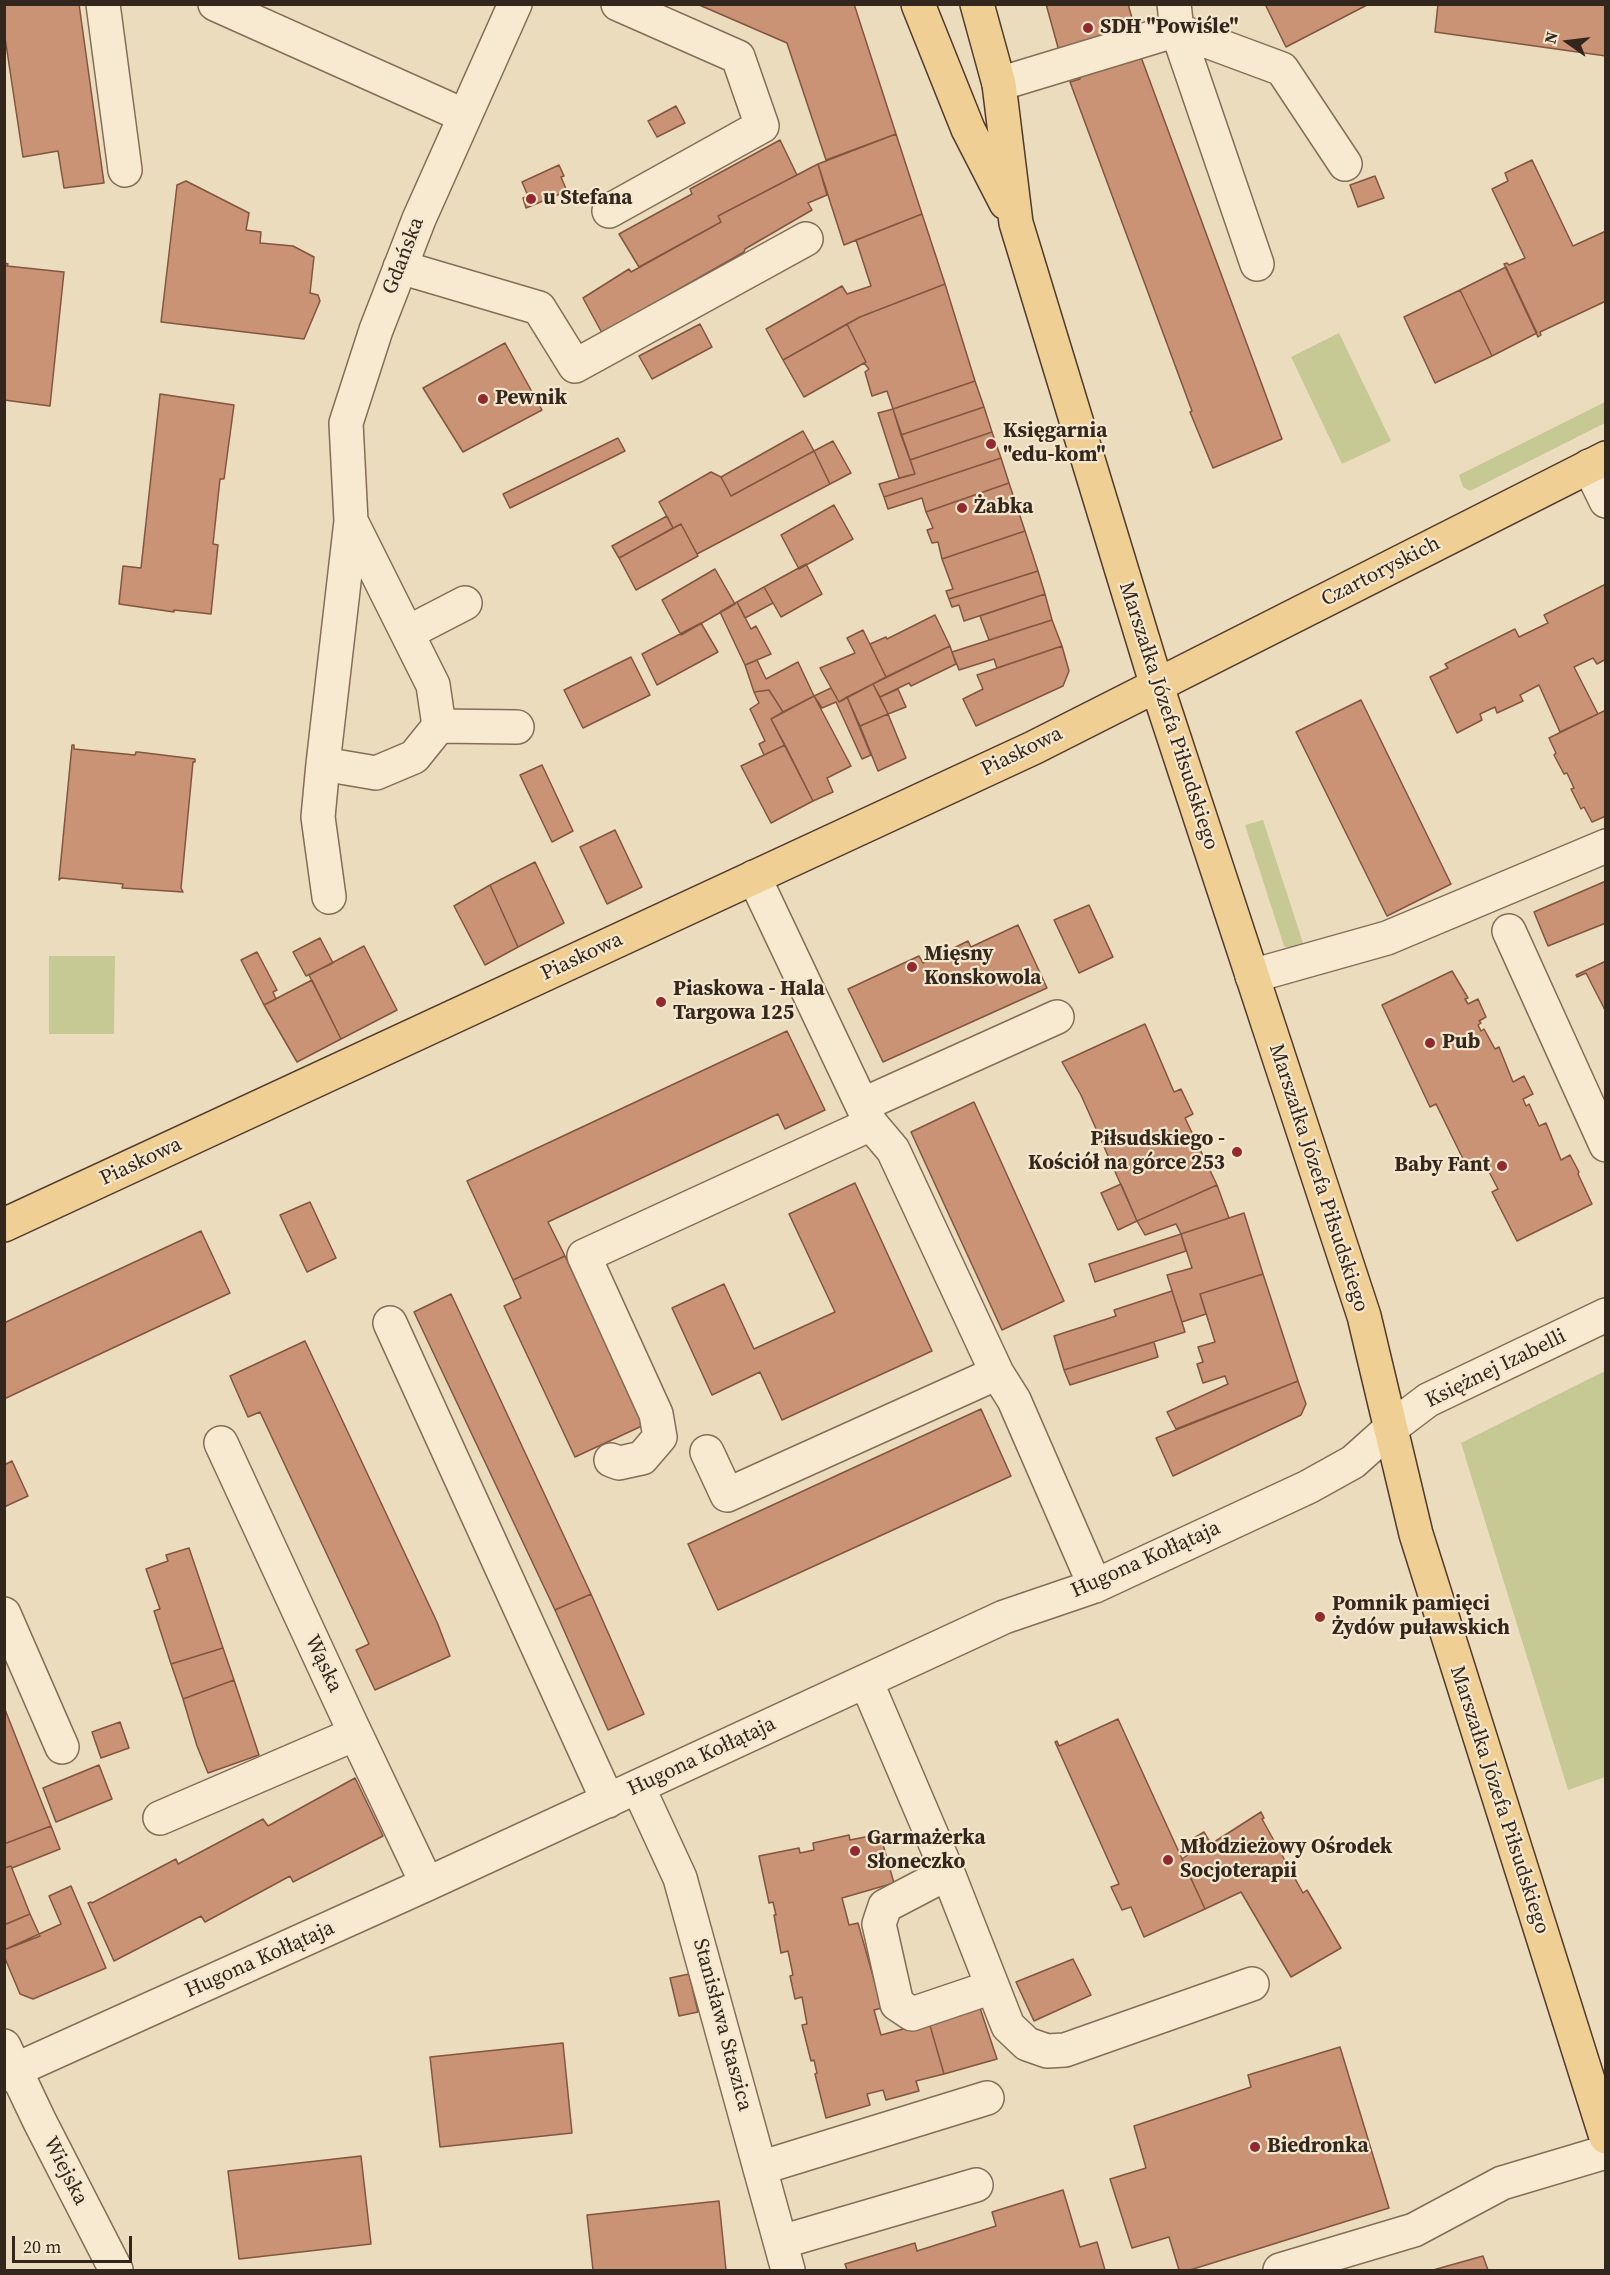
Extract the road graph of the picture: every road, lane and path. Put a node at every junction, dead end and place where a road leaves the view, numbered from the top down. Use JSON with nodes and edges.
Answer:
{"nodes":[{"id":1,"x":103,"y":4,"type":"edge"},
{"id":2,"x":215,"y":4,"type":"edge"},
{"id":3,"x":515,"y":4,"type":"edge"},
{"id":4,"x":618,"y":4,"type":"edge"},
{"id":5,"x":918,"y":4,"type":"edge"},
{"id":6,"x":977,"y":4,"type":"edge"},
{"id":7,"x":1175,"y":17,"type":"edge"},
{"id":8,"x":999,"y":84,"type":"junction"},
{"id":9,"x":465,"y":116,"type":"junction"},
{"id":10,"x":1345,"y":164,"type":"dead end"},
{"id":11,"x":125,"y":170,"type":"dead end"},
{"id":12,"x":609,"y":211,"type":"dead end"},
{"id":13,"x":1017,"y":223,"type":"junction"},
{"id":14,"x":806,"y":239,"type":"dead end"},
{"id":15,"x":1257,"y":264,"type":"dead end"},
{"id":16,"x":399,"y":267,"type":"junction"},
{"id":17,"x":1597,"y":462,"type":"edge"},
{"id":18,"x":1605,"y":501,"type":"edge"},
{"id":19,"x":351,"y":521,"type":"junction"},
{"id":20,"x":465,"y":603,"type":"dead end"},
{"id":21,"x":407,"y":633,"type":"junction"},
{"id":22,"x":1157,"y":686,"type":"junction"},
{"id":23,"x":439,"y":726,"type":"junction"},
{"id":24,"x":517,"y":727,"type":"dead end"},
{"id":25,"x":323,"y":764,"type":"junction"},
{"id":26,"x":1605,"y":846,"type":"edge"},
{"id":27,"x":754,"y":877,"type":"junction"},
{"id":28,"x":329,"y":897,"type":"dead end"},
{"id":29,"x":1509,"y":931,"type":"dead end"},
{"id":30,"x":1252,"y":976,"type":"junction"},
{"id":31,"x":1057,"y":1017,"type":"dead end"},
{"id":32,"x":866,"y":1115,"type":"junction"},
{"id":33,"x":1605,"y":1145,"type":"edge"},
{"id":34,"x":4,"y":1225,"type":"edge"},
{"id":35,"x":1605,"y":1316,"type":"edge"},
{"id":36,"x":390,"y":1323,"type":"dead end"},
{"id":37,"x":998,"y":1373,"type":"junction"},
{"id":38,"x":1391,"y":1428,"type":"junction"},
{"id":39,"x":221,"y":1443,"type":"dead end"},
{"id":40,"x":707,"y":1452,"type":"dead end"},
{"id":41,"x":610,"y":1460,"type":"dead end"},
{"id":42,"x":1095,"y":1586,"type":"junction"},
{"id":43,"x":4,"y":1614,"type":"edge"},
{"id":44,"x":866,"y":1682,"type":"junction"},
{"id":45,"x":356,"y":1734,"type":"junction"},
{"id":46,"x":62,"y":1747,"type":"dead end"},
{"id":47,"x":638,"y":1787,"type":"junction"},
{"id":48,"x":608,"y":1800,"type":"junction"},
{"id":49,"x":160,"y":1818,"type":"dead end"},
{"id":50,"x":948,"y":1873,"type":"junction"},
{"id":51,"x":427,"y":1884,"type":"junction"},
{"id":52,"x":1252,"y":1984,"type":"dead end"},
{"id":53,"x":992,"y":1987,"type":"junction"},
{"id":54,"x":8,"y":2064,"type":"edge"},
{"id":55,"x":987,"y":2098,"type":"dead end"},
{"id":56,"x":1605,"y":2138,"type":"edge"},
{"id":57,"x":1605,"y":2152,"type":"edge"},
{"id":58,"x":760,"y":2168,"type":"junction"},
{"id":59,"x":976,"y":2185,"type":"dead end"},
{"id":60,"x":785,"y":2256,"type":"edge"},
{"id":61,"x":116,"y":2271,"type":"edge"},
{"id":62,"x":1280,"y":2271,"type":"edge"}],
"edges":[{"from":1,"to":11,"type":"street"},
{"from":2,"to":9,"type":"street"},
{"from":3,"to":9,"type":"street","name":"Gdańska"},
{"from":4,"to":12,"type":"street"},
{"from":5,"to":13,"type":"main road","name":"Marszałka Józefa Piłsudskiego"},
{"from":6,"to":8,"type":"main road","name":"Marszałka Józefa Piłsudskiego"},
{"from":7,"to":8,"type":"street"},
{"from":7,"to":10,"type":"street"},
{"from":7,"to":15,"type":"street"},
{"from":8,"to":13,"type":"main road","name":"Marszałka Józefa Piłsudskiego"},
{"from":9,"to":16,"type":"street","name":"Gdańska"},
{"from":13,"to":22,"type":"main road","name":"Marszałka Józefa Piłsudskiego"},
{"from":14,"to":16,"type":"street"},
{"from":16,"to":19,"type":"street","name":"Gdańska"},
{"from":17,"to":18,"type":"street"},
{"from":17,"to":22,"type":"main road","name":"Czartoryskich"},
{"from":19,"to":21,"type":"street"},
{"from":19,"to":25,"type":"street"},
{"from":20,"to":21,"type":"street"},
{"from":21,"to":23,"type":"street"},
{"from":22,"to":27,"type":"main road","name":"Piaskowa"},
{"from":22,"to":30,"type":"main road","name":"Marszałka Józefa Piłsudskiego"},
{"from":23,"to":24,"type":"street"},
{"from":23,"to":25,"type":"street"},
{"from":25,"to":28,"type":"street"},
{"from":26,"to":30,"type":"street"},
{"from":27,"to":32,"type":"street"},
{"from":27,"to":34,"type":"main road","name":"Piaskowa"},
{"from":29,"to":33,"type":"street"},
{"from":30,"to":38,"type":"main road","name":"Marszałka Józefa Piłsudskiego"},
{"from":31,"to":32,"type":"street"},
{"from":32,"to":37,"type":"street"},
{"from":32,"to":41,"type":"street"},
{"from":35,"to":38,"type":"street","name":"Księżnej Izabelli"},
{"from":36,"to":48,"type":"street"},
{"from":37,"to":40,"type":"street"},
{"from":37,"to":42,"type":"street"},
{"from":38,"to":42,"type":"street","name":"Hugona Kołłątaja"},
{"from":38,"to":56,"type":"main road","name":"Marszałka Józefa Piłsudskiego"},
{"from":39,"to":45,"type":"street","name":"Wąska"},
{"from":42,"to":44,"type":"street","name":"Hugona Kołłątaja"},
{"from":43,"to":46,"type":"street"},
{"from":44,"to":47,"type":"street","name":"Hugona Kołłątaja"},
{"from":44,"to":50,"type":"street"},
{"from":45,"to":49,"type":"street"},
{"from":45,"to":51,"type":"street","name":"Wąska"},
{"from":47,"to":48,"type":"street","name":"Hugona Kołłątaja"},
{"from":47,"to":58,"type":"street","name":"Stanisława Staszica"},
{"from":48,"to":51,"type":"street","name":"Hugona Kołłątaja"},
{"from":50,"to":53,"type":"street"},
{"from":50,"to":53,"type":"street"},
{"from":51,"to":54,"type":"street","name":"Hugona Kołłątaja"},
{"from":52,"to":53,"type":"street"},
{"from":54,"to":61,"type":"street","name":"Wiejska"},
{"from":55,"to":58,"type":"street"},
{"from":57,"to":62,"type":"street"},
{"from":58,"to":60,"type":"street","name":"Stanisława Staszica"},
{"from":59,"to":60,"type":"street"}]}
